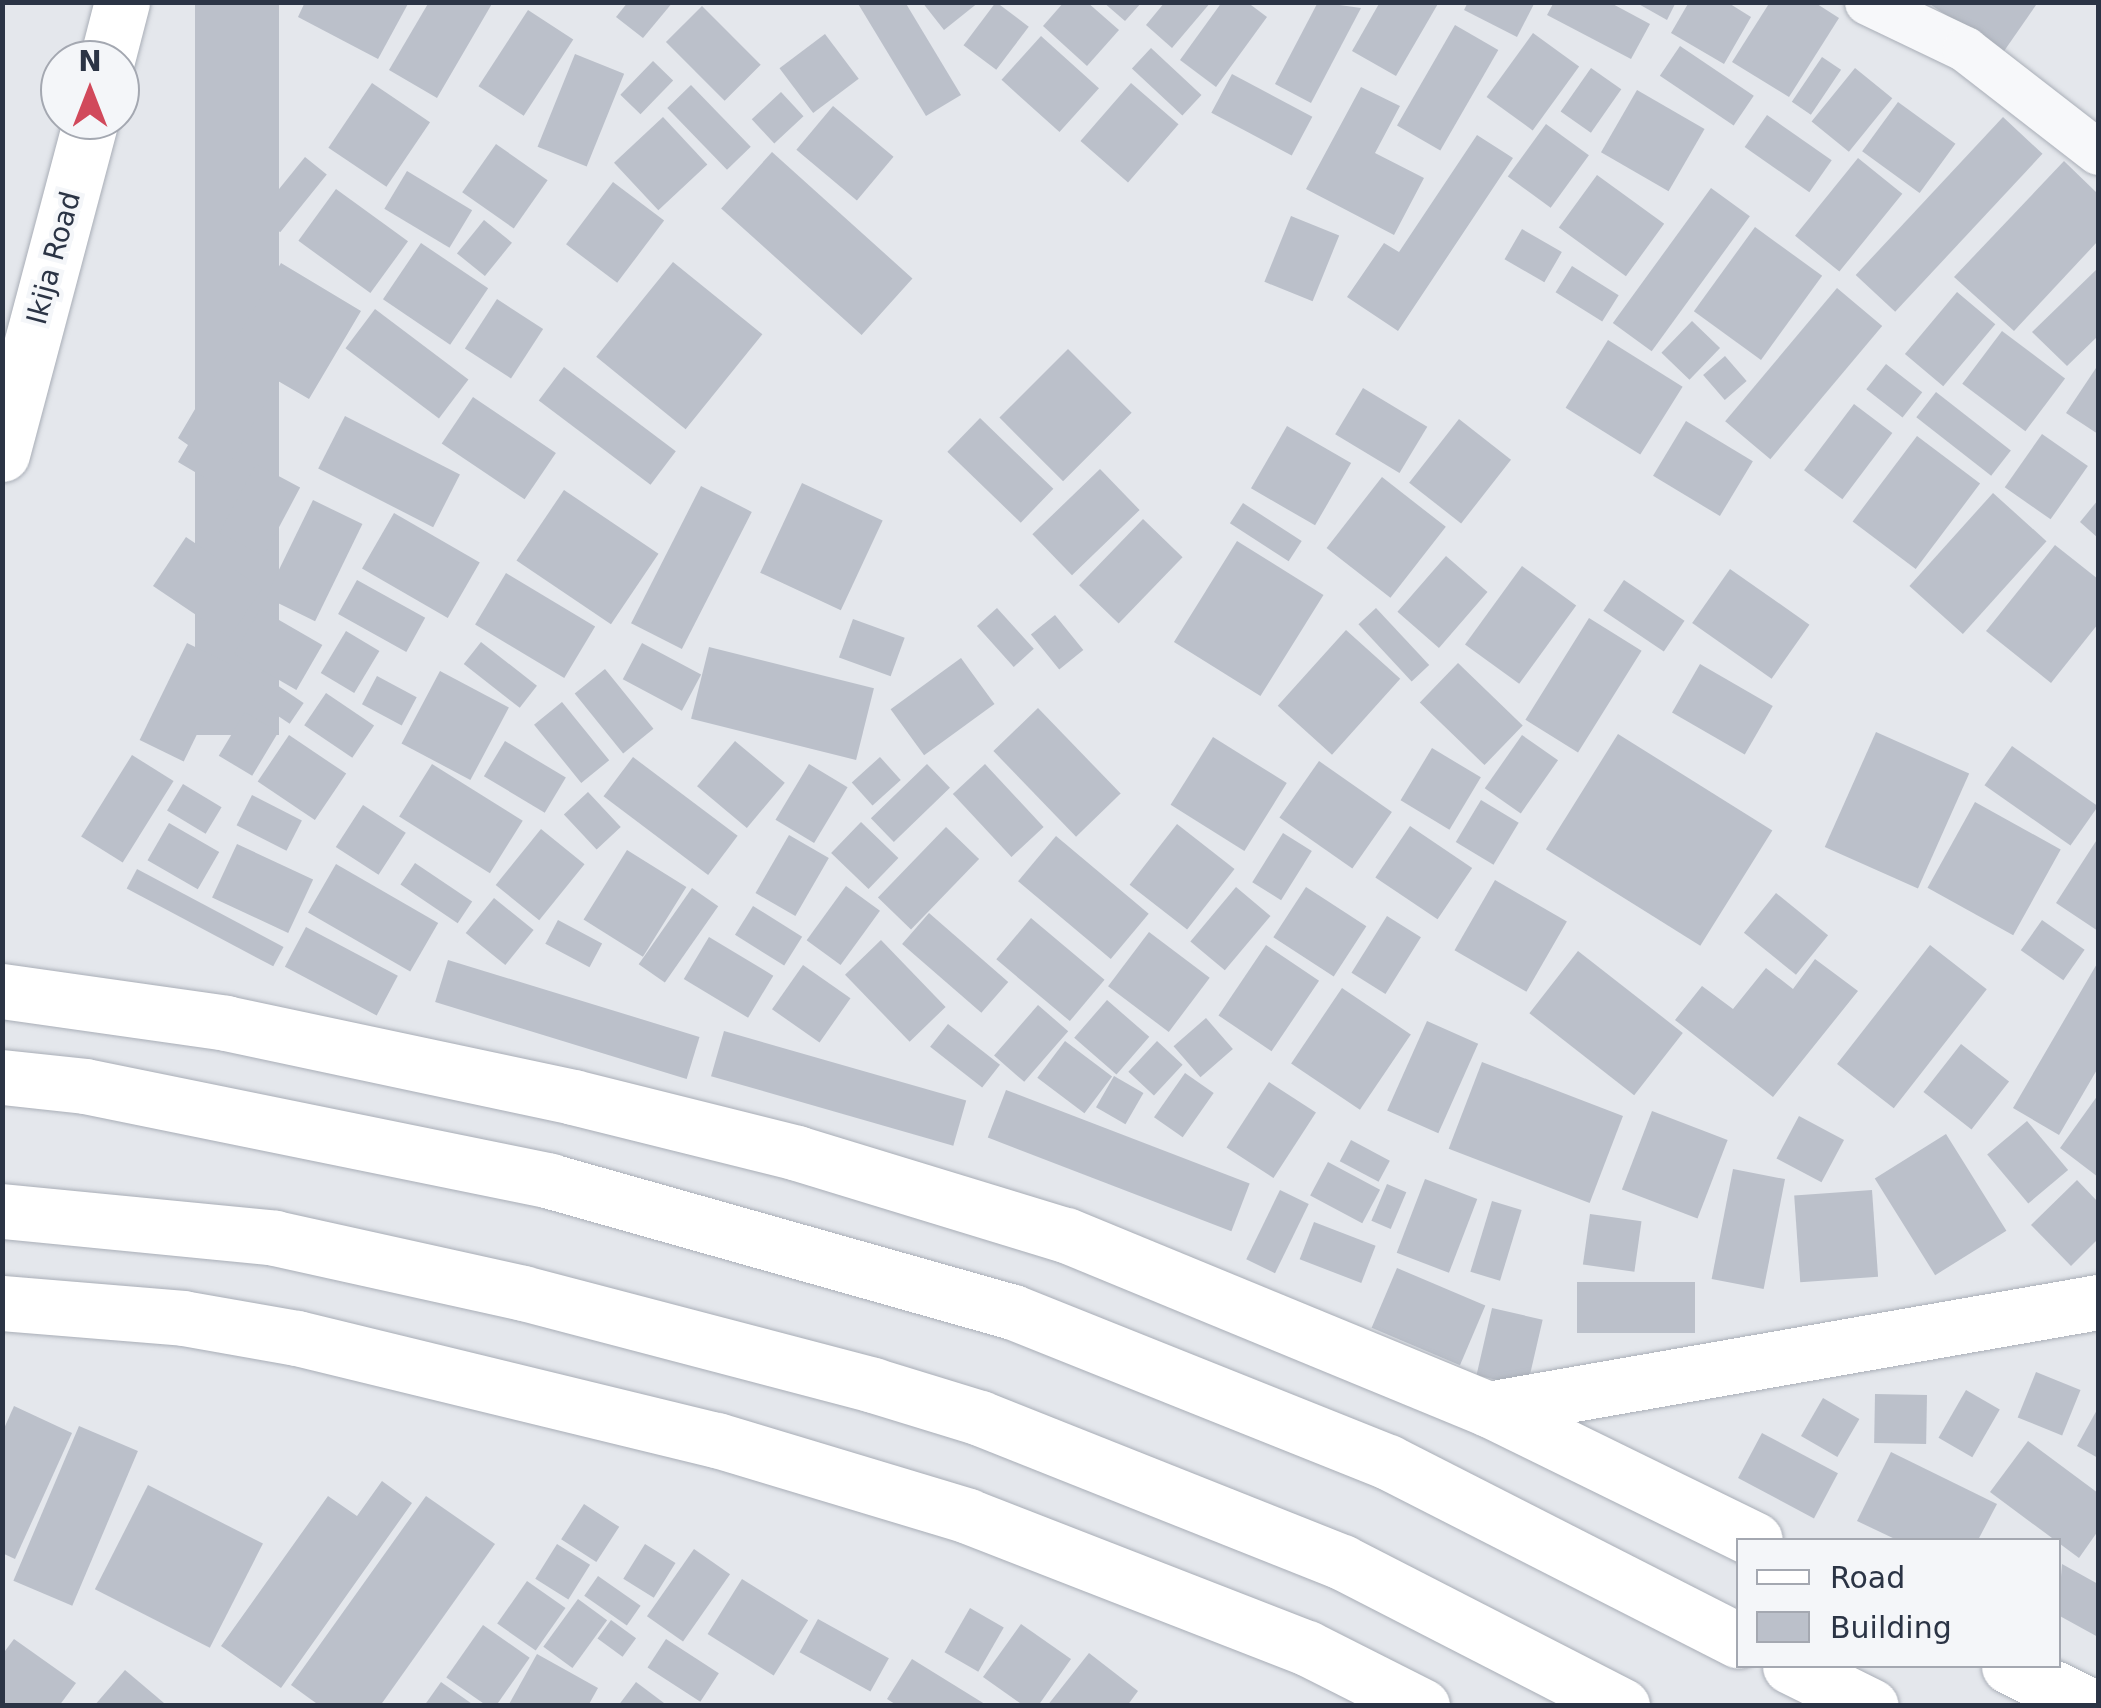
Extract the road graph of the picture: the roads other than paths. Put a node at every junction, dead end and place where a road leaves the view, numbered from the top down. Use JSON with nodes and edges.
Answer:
{"nodes":[{"id":1,"x":122,"y":2,"type":"edge"},
{"id":2,"x":1867,"y":2,"type":"edge"},
{"id":3,"x":112,"y":40,"type":"edge"},
{"id":4,"x":86,"y":140,"type":"edge"},
{"id":5,"x":2098,"y":152,"type":"edge"},
{"id":6,"x":2,"y":454,"type":"edge"},
{"id":7,"x":5,"y":987,"type":"edge"},
{"id":8,"x":2,"y":1076,"type":"edge"},
{"id":9,"x":2,"y":1211,"type":"edge"},
{"id":10,"x":2098,"y":1302,"type":"edge"},
{"id":11,"x":2,"y":1303,"type":"edge"},
{"id":12,"x":1488,"y":1409,"type":"junction"},
{"id":13,"x":1750,"y":1538,"type":"edge"},
{"id":14,"x":1736,"y":1639,"type":"edge"},
{"id":15,"x":1794,"y":1668,"type":"edge"},
{"id":16,"x":2013,"y":1668,"type":"edge"},
{"id":17,"x":1422,"y":1706,"type":"edge"},
{"id":18,"x":1622,"y":1706,"type":"edge"},
{"id":19,"x":1871,"y":1706,"type":"edge"},
{"id":20,"x":2090,"y":1706,"type":"edge"}],
"edges":[{"from":1,"to":3,"type":"main road"},
{"from":2,"to":5,"type":"street"},
{"from":4,"to":6,"type":"main road","name":"Ikija Road"},
{"from":7,"to":12,"type":"main road"},
{"from":8,"to":14,"type":"main road"},
{"from":9,"to":18,"type":"main road"},
{"from":10,"to":12,"type":"main road"},
{"from":11,"to":17,"type":"main road"},
{"from":12,"to":13,"type":"main road"},
{"from":15,"to":19,"type":"main road"},
{"from":16,"to":20,"type":"main road"}]}
